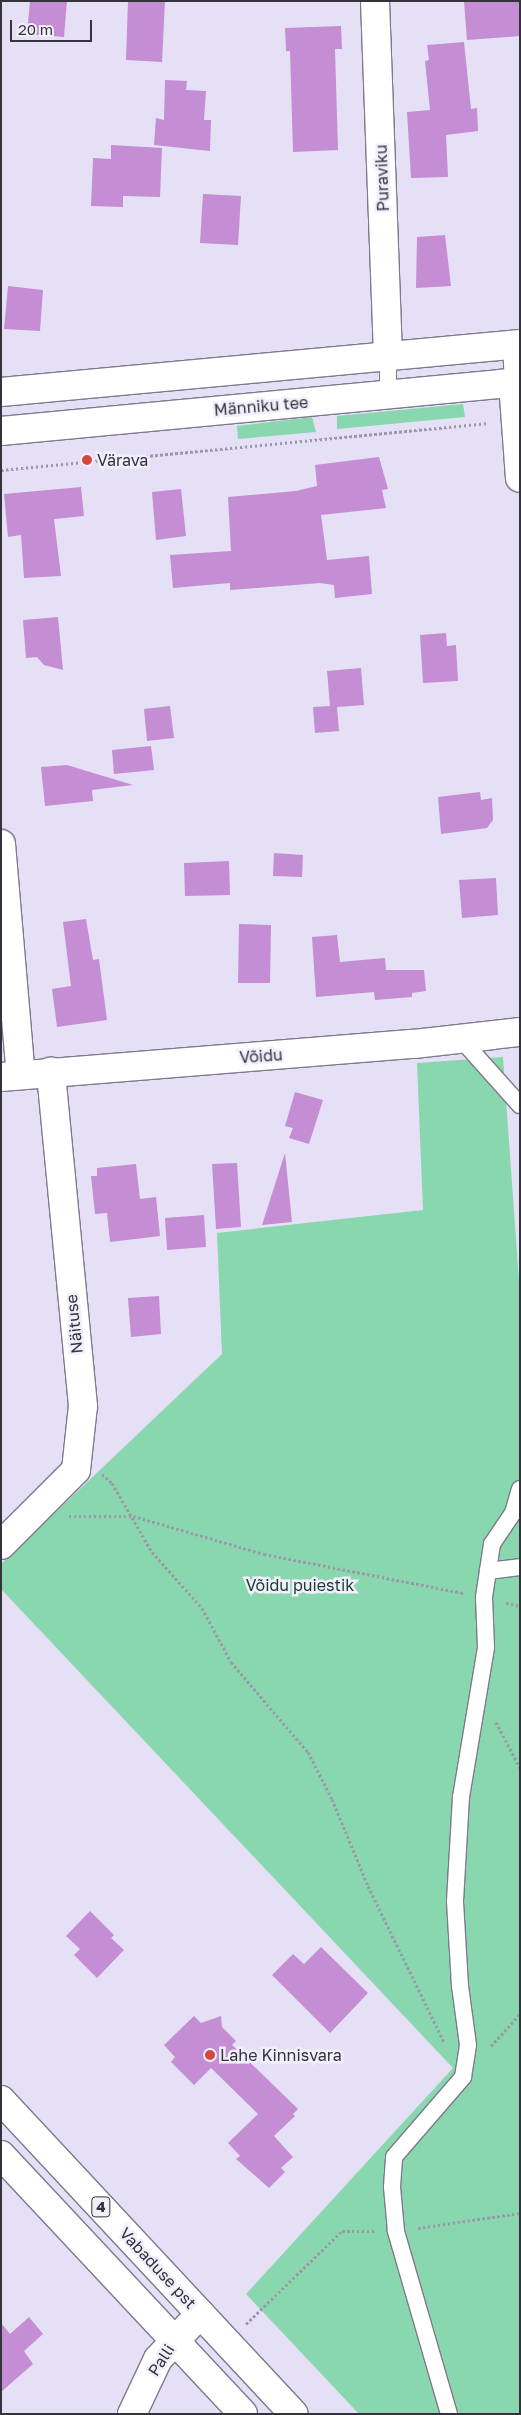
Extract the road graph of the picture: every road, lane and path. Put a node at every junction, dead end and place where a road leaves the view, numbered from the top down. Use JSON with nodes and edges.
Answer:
{"nodes":[{"id":1,"x":375,"y":1,"type":"edge"},
{"id":2,"x":515,"y":344,"type":"edge"},
{"id":3,"x":388,"y":355,"type":"junction"},
{"id":4,"x":516,"y":382,"type":"edge"},
{"id":5,"x":1,"y":392,"type":"edge"},
{"id":6,"x":388,"y":394,"type":"junction"},
{"id":7,"x":516,"y":420,"type":"junction"},
{"id":8,"x":1,"y":431,"type":"edge"},
{"id":9,"x":1,"y":470,"type":"edge"},
{"id":10,"x":520,"y":478,"type":"edge"},
{"id":11,"x":1,"y":844,"type":"edge"},
{"id":12,"x":520,"y":1032,"type":"edge"},
{"id":13,"x":460,"y":1038,"type":"junction"},
{"id":14,"x":51,"y":1072,"type":"junction"},
{"id":15,"x":11,"y":1076,"type":"edge"},
{"id":16,"x":520,"y":1105,"type":"edge"},
{"id":17,"x":78,"y":1452,"type":"junction"},
{"id":18,"x":520,"y":1489,"type":"edge"},
{"id":19,"x":30,"y":1516,"type":"junction"},
{"id":20,"x":133,"y":1516,"type":"junction"},
{"id":21,"x":1,"y":1545,"type":"edge"},
{"id":22,"x":520,"y":1567,"type":"edge"},
{"id":23,"x":488,"y":1571,"type":"junction"},
{"id":24,"x":484,"y":1597,"type":"junction"},
{"id":25,"x":520,"y":1606,"type":"edge"},
{"id":26,"x":479,"y":1691,"type":"junction"},
{"id":27,"x":520,"y":1768,"type":"edge"},
{"id":28,"x":463,"y":2077,"type":"junction"},
{"id":29,"x":1,"y":2100,"type":"edge"},
{"id":30,"x":1,"y":2155,"type":"edge"},
{"id":31,"x":520,"y":2213,"type":"edge"},
{"id":32,"x":396,"y":2231,"type":"junction"},
{"id":33,"x":200,"y":2314,"type":"junction"},
{"id":34,"x":242,"y":2328,"type":"dead end"},
{"id":35,"x":174,"y":2341,"type":"junction"},
{"id":36,"x":132,"y":2414,"type":"edge"},
{"id":37,"x":243,"y":2414,"type":"edge"},
{"id":38,"x":294,"y":2414,"type":"edge"},
{"id":39,"x":449,"y":2414,"type":"edge"}],
"edges":[{"from":1,"to":3,"type":"main road","name":"Puraviku"},
{"from":2,"to":3,"type":"main road"},
{"from":2,"to":4,"type":"lane"},
{"from":3,"to":5,"type":"main road"},
{"from":3,"to":6,"type":"lane"},
{"from":4,"to":6,"type":"main road","name":"Männiku tee"},
{"from":4,"to":7,"type":"main road"},
{"from":6,"to":8,"type":"main road","name":"Männiku tee"},
{"from":7,"to":9,"type":"path"},
{"from":7,"to":10,"type":"main road"},
{"from":11,"to":15,"type":"main road"},
{"from":12,"to":13,"type":"main road","name":"Võidu"},
{"from":13,"to":14,"type":"main road","name":"Võidu"},
{"from":13,"to":16,"type":"lane"},
{"from":14,"to":15,"type":"main road","name":"Võidu"},
{"from":14,"to":17,"type":"main road","name":"Näituse"},
{"from":17,"to":19,"type":"main road","name":"Näituse"},
{"from":17,"to":20,"type":"path"},
{"from":18,"to":23,"type":"lane"},
{"from":19,"to":20,"type":"path"},
{"from":19,"to":21,"type":"main road","name":"Näituse"},
{"from":20,"to":24,"type":"path"},
{"from":20,"to":28,"type":"path"},
{"from":22,"to":23,"type":"lane"},
{"from":23,"to":24,"type":"lane"},
{"from":24,"to":25,"type":"path"},
{"from":24,"to":26,"type":"lane"},
{"from":26,"to":27,"type":"path"},
{"from":26,"to":28,"type":"lane"},
{"from":28,"to":32,"type":"lane"},
{"from":29,"to":33,"type":"main road","name":"Vabaduse pst","number":"4"},
{"from":30,"to":35,"type":"main road","number":"4"},
{"from":31,"to":32,"type":"path"},
{"from":32,"to":34,"type":"path"},
{"from":32,"to":39,"type":"lane"},
{"from":33,"to":35,"type":"main road","name":"Palli"},
{"from":33,"to":38,"type":"main road","name":"Vabaduse pst","number":"4"},
{"from":35,"to":36,"type":"main road","name":"Palli"},
{"from":35,"to":37,"type":"main road","number":"4"}]}
